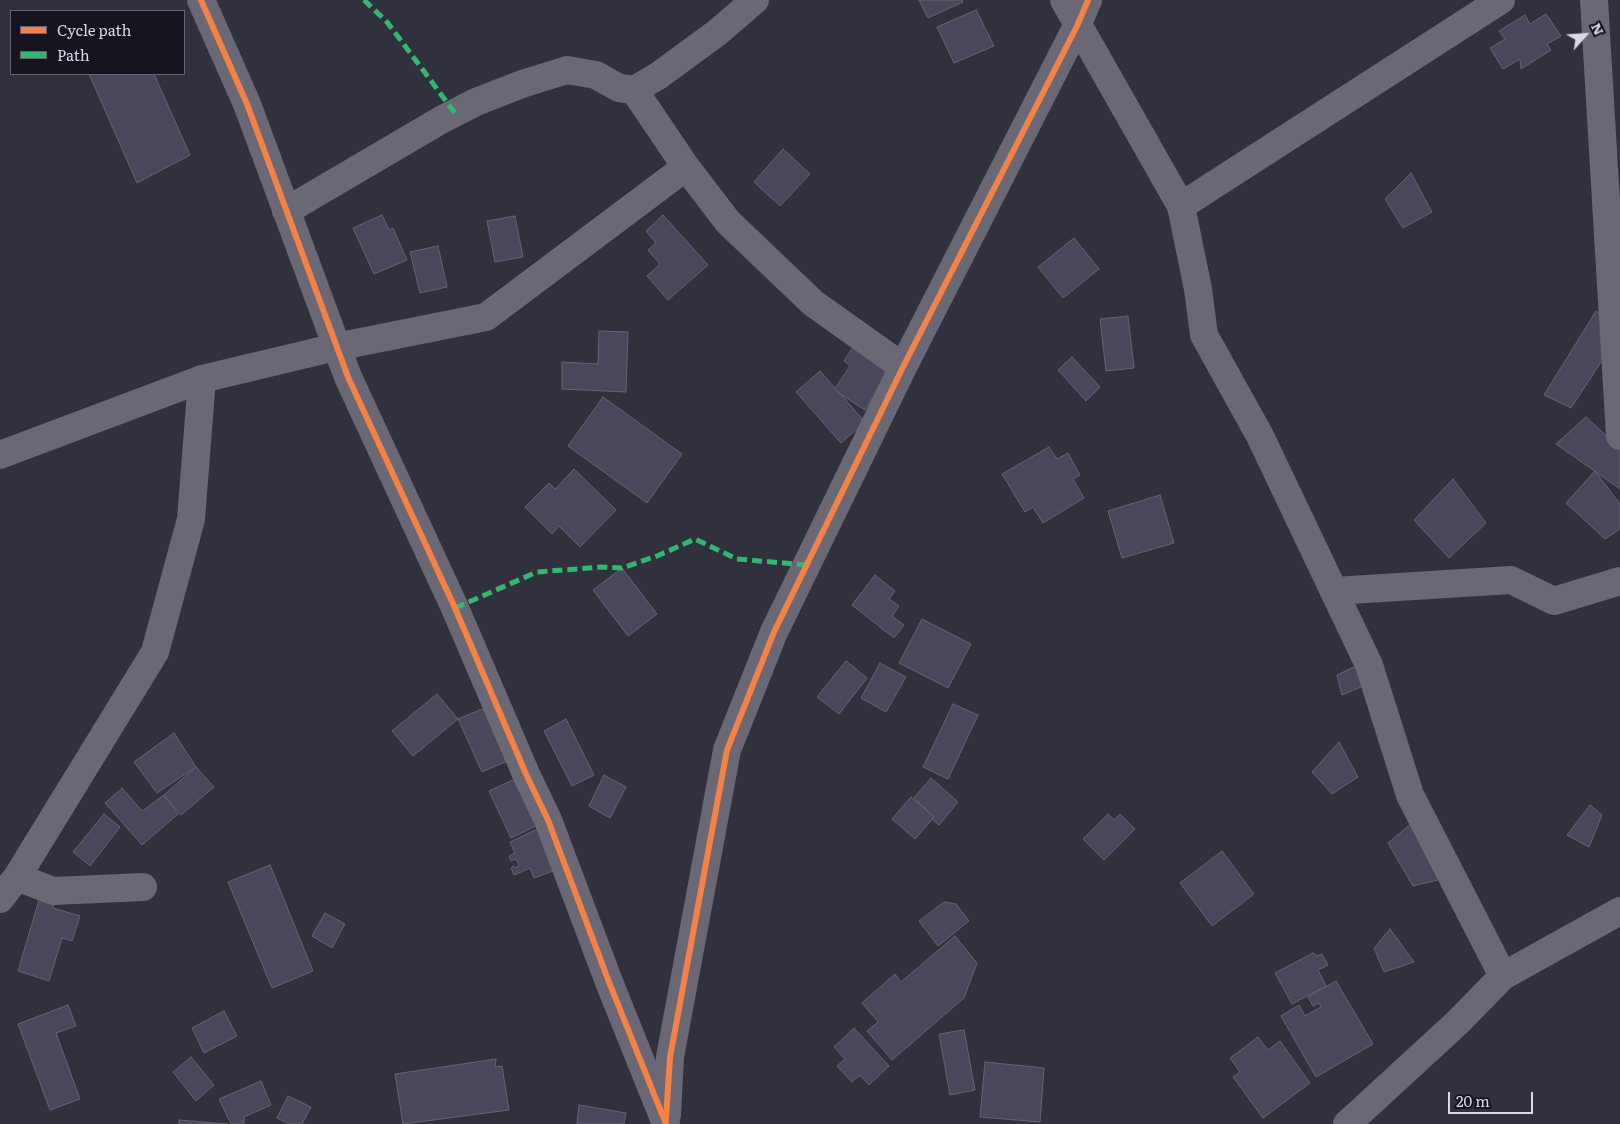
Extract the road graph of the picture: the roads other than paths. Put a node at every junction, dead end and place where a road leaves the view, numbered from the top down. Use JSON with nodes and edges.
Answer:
{"nodes":[{"id":1,"x":201,"y":0,"type":"edge"},
{"id":2,"x":755,"y":0,"type":"edge"},
{"id":3,"x":1064,"y":0,"type":"edge"},
{"id":4,"x":1088,"y":0,"type":"edge"},
{"id":5,"x":1501,"y":0,"type":"edge"},
{"id":6,"x":1594,"y":0,"type":"edge"},
{"id":7,"x":1077,"y":26,"type":"junction"},
{"id":8,"x":634,"y":90,"type":"junction"},
{"id":9,"x":686,"y":167,"type":"junction"},
{"id":10,"x":1181,"y":206,"type":"junction"},
{"id":11,"x":286,"y":211,"type":"junction"},
{"id":12,"x":336,"y":346,"type":"junction"},
{"id":13,"x":903,"y":367,"type":"junction"},
{"id":14,"x":202,"y":379,"type":"junction"},
{"id":15,"x":1620,"y":436,"type":"edge"},
{"id":16,"x":0,"y":455,"type":"edge"},
{"id":17,"x":1620,"y":581,"type":"edge"},
{"id":18,"x":1334,"y":591,"type":"junction"},
{"id":19,"x":18,"y":876,"type":"junction"},
{"id":20,"x":143,"y":887,"type":"dead end"},
{"id":21,"x":0,"y":899,"type":"edge"},
{"id":22,"x":1620,"y":911,"type":"edge"},
{"id":23,"x":1503,"y":976,"type":"junction"},
{"id":24,"x":666,"y":1124,"type":"edge"},
{"id":25,"x":1347,"y":1124,"type":"edge"}],
"edges":[{"from":1,"to":11,"type":"street"},
{"from":2,"to":8,"type":"street"},
{"from":3,"to":7,"type":"street"},
{"from":4,"to":7,"type":"street"},
{"from":5,"to":10,"type":"street"},
{"from":6,"to":15,"type":"street"},
{"from":7,"to":10,"type":"street"},
{"from":7,"to":13,"type":"street"},
{"from":8,"to":9,"type":"street"},
{"from":8,"to":11,"type":"street"},
{"from":9,"to":12,"type":"street"},
{"from":9,"to":13,"type":"street"},
{"from":10,"to":18,"type":"street"},
{"from":11,"to":12,"type":"street"},
{"from":12,"to":14,"type":"street"},
{"from":12,"to":24,"type":"street"},
{"from":13,"to":24,"type":"street"},
{"from":14,"to":16,"type":"street"},
{"from":14,"to":19,"type":"street"},
{"from":17,"to":18,"type":"street"},
{"from":18,"to":23,"type":"street"},
{"from":19,"to":20,"type":"street"},
{"from":19,"to":21,"type":"street"},
{"from":22,"to":23,"type":"street"},
{"from":23,"to":25,"type":"street"}]}
